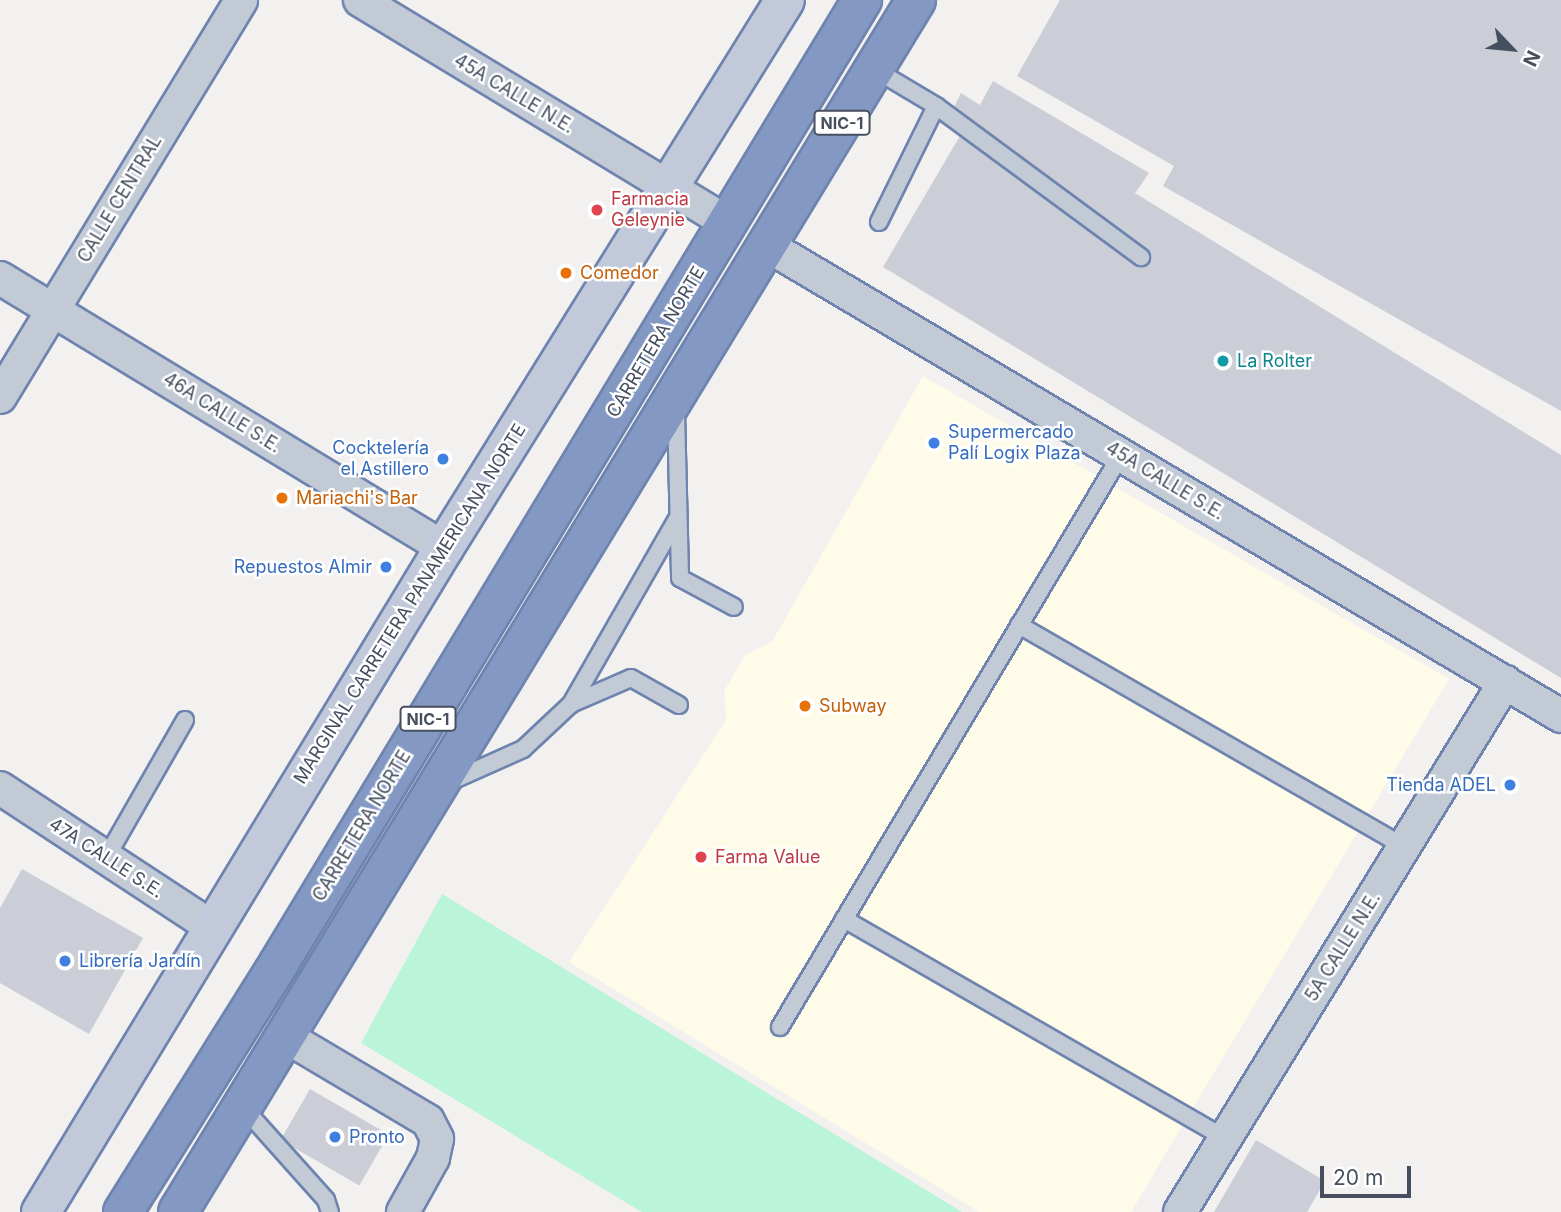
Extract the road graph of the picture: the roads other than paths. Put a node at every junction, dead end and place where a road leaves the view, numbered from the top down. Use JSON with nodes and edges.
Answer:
{"nodes":[{"id":1,"x":241,"y":0,"type":"edge"},
{"id":2,"x":360,"y":0,"type":"edge"},
{"id":3,"x":785,"y":0,"type":"edge"},
{"id":4,"x":862,"y":0,"type":"edge"},
{"id":5,"x":916,"y":0,"type":"edge"},
{"id":6,"x":874,"y":69,"type":"junction"},
{"id":7,"x":936,"y":106,"type":"junction"},
{"id":8,"x":668,"y":188,"type":"junction"},
{"id":9,"x":879,"y":222,"type":"dead end"},
{"id":10,"x":728,"y":223,"type":"junction"},
{"id":11,"x":768,"y":246,"type":"junction"},
{"id":12,"x":1141,"y":257,"type":"dead end"},
{"id":13,"x":0,"y":278,"type":"edge"},
{"id":14,"x":53,"y":309,"type":"junction"},
{"id":15,"x":676,"y":390,"type":"junction"},
{"id":16,"x":0,"y":397,"type":"edge"},
{"id":17,"x":1121,"y":454,"type":"junction"},
{"id":18,"x":677,"y":519,"type":"junction"},
{"id":19,"x":444,"y":548,"type":"junction"},
{"id":20,"x":734,"y":607,"type":"dead end"},
{"id":21,"x":1019,"y":625,"type":"junction"},
{"id":22,"x":1505,"y":682,"type":"junction"},
{"id":23,"x":571,"y":704,"type":"junction"},
{"id":24,"x":679,"y":705,"type":"dead end"},
{"id":25,"x":1561,"y":716,"type":"edge"},
{"id":26,"x":185,"y":720,"type":"dead end"},
{"id":27,"x":0,"y":788,"type":"edge"},
{"id":28,"x":432,"y":790,"type":"junction"},
{"id":29,"x":1404,"y":846,"type":"junction"},
{"id":30,"x":106,"y":858,"type":"junction"},
{"id":31,"x":844,"y":919,"type":"junction"},
{"id":32,"x":212,"y":927,"type":"junction"},
{"id":33,"x":780,"y":1027,"type":"dead end"},
{"id":34,"x":285,"y":1036,"type":"junction"},
{"id":35,"x":242,"y":1106,"type":"junction"},
{"id":36,"x":1226,"y":1138,"type":"junction"},
{"id":37,"x":41,"y":1212,"type":"edge"},
{"id":38,"x":123,"y":1212,"type":"edge"},
{"id":39,"x":178,"y":1212,"type":"edge"},
{"id":40,"x":330,"y":1212,"type":"edge"},
{"id":41,"x":403,"y":1212,"type":"edge"},
{"id":42,"x":1180,"y":1212,"type":"edge"}],
"edges":[{"from":1,"to":14,"type":"street","name":"CALLE CENTRAL"},
{"from":2,"to":8,"type":"street","name":"45A CALLE N.E."},
{"from":3,"to":8,"type":"street","name":"MARGINAL CARRETERA PANAMERICANA NORTE"},
{"from":4,"to":10,"type":"highway","number":"NIC-1"},
{"from":5,"to":6,"type":"highway","number":"NIC-1"},
{"from":6,"to":7,"type":"lane"},
{"from":6,"to":11,"type":"highway","number":"NIC-1"},
{"from":7,"to":9,"type":"lane"},
{"from":7,"to":12,"type":"lane"},
{"from":8,"to":10,"type":"street"},
{"from":8,"to":19,"type":"street","name":"MARGINAL CARRETERA PANAMERICANA NORTE"},
{"from":10,"to":38,"type":"highway","name":"CARRETERA NORTE","number":"NIC-1"},
{"from":11,"to":15,"type":"highway","number":"NIC-1"},
{"from":11,"to":17,"type":"street","name":"45A CALLE S.E."},
{"from":13,"to":14,"type":"street","name":"46A CALLE S.E."},
{"from":14,"to":16,"type":"street","name":"CALLE CENTRAL"},
{"from":14,"to":19,"type":"street","name":"46A CALLE S.E."},
{"from":15,"to":18,"type":"lane"},
{"from":15,"to":28,"type":"highway","number":"NIC-1"},
{"from":17,"to":21,"type":"lane"},
{"from":17,"to":22,"type":"street","name":"45A CALLE S.E."},
{"from":18,"to":20,"type":"lane"},
{"from":18,"to":23,"type":"lane"},
{"from":19,"to":32,"type":"street","name":"MARGINAL CARRETERA PANAMERICANA NORTE"},
{"from":21,"to":29,"type":"lane"},
{"from":21,"to":31,"type":"lane"},
{"from":22,"to":25,"type":"street","name":"45A CALLE S.E."},
{"from":22,"to":29,"type":"street","name":"5A CALLE N.E."},
{"from":23,"to":24,"type":"lane"},
{"from":23,"to":28,"type":"lane"},
{"from":26,"to":30,"type":"lane"},
{"from":27,"to":30,"type":"street","name":"47A CALLE S.E."},
{"from":28,"to":34,"type":"highway","number":"NIC-1"},
{"from":29,"to":36,"type":"street","name":"5A CALLE N.E."},
{"from":30,"to":32,"type":"street","name":"47A CALLE S.E."},
{"from":31,"to":33,"type":"lane"},
{"from":31,"to":36,"type":"lane"},
{"from":32,"to":37,"type":"street","name":"MARGINAL CARRETERA PANAMERICANA NORTE"},
{"from":34,"to":35,"type":"highway","number":"NIC-1"},
{"from":34,"to":41,"type":"street"},
{"from":35,"to":39,"type":"highway","number":"NIC-1"},
{"from":35,"to":40,"type":"lane"},
{"from":36,"to":42,"type":"street","name":"5A CALLE N.E."}]}
